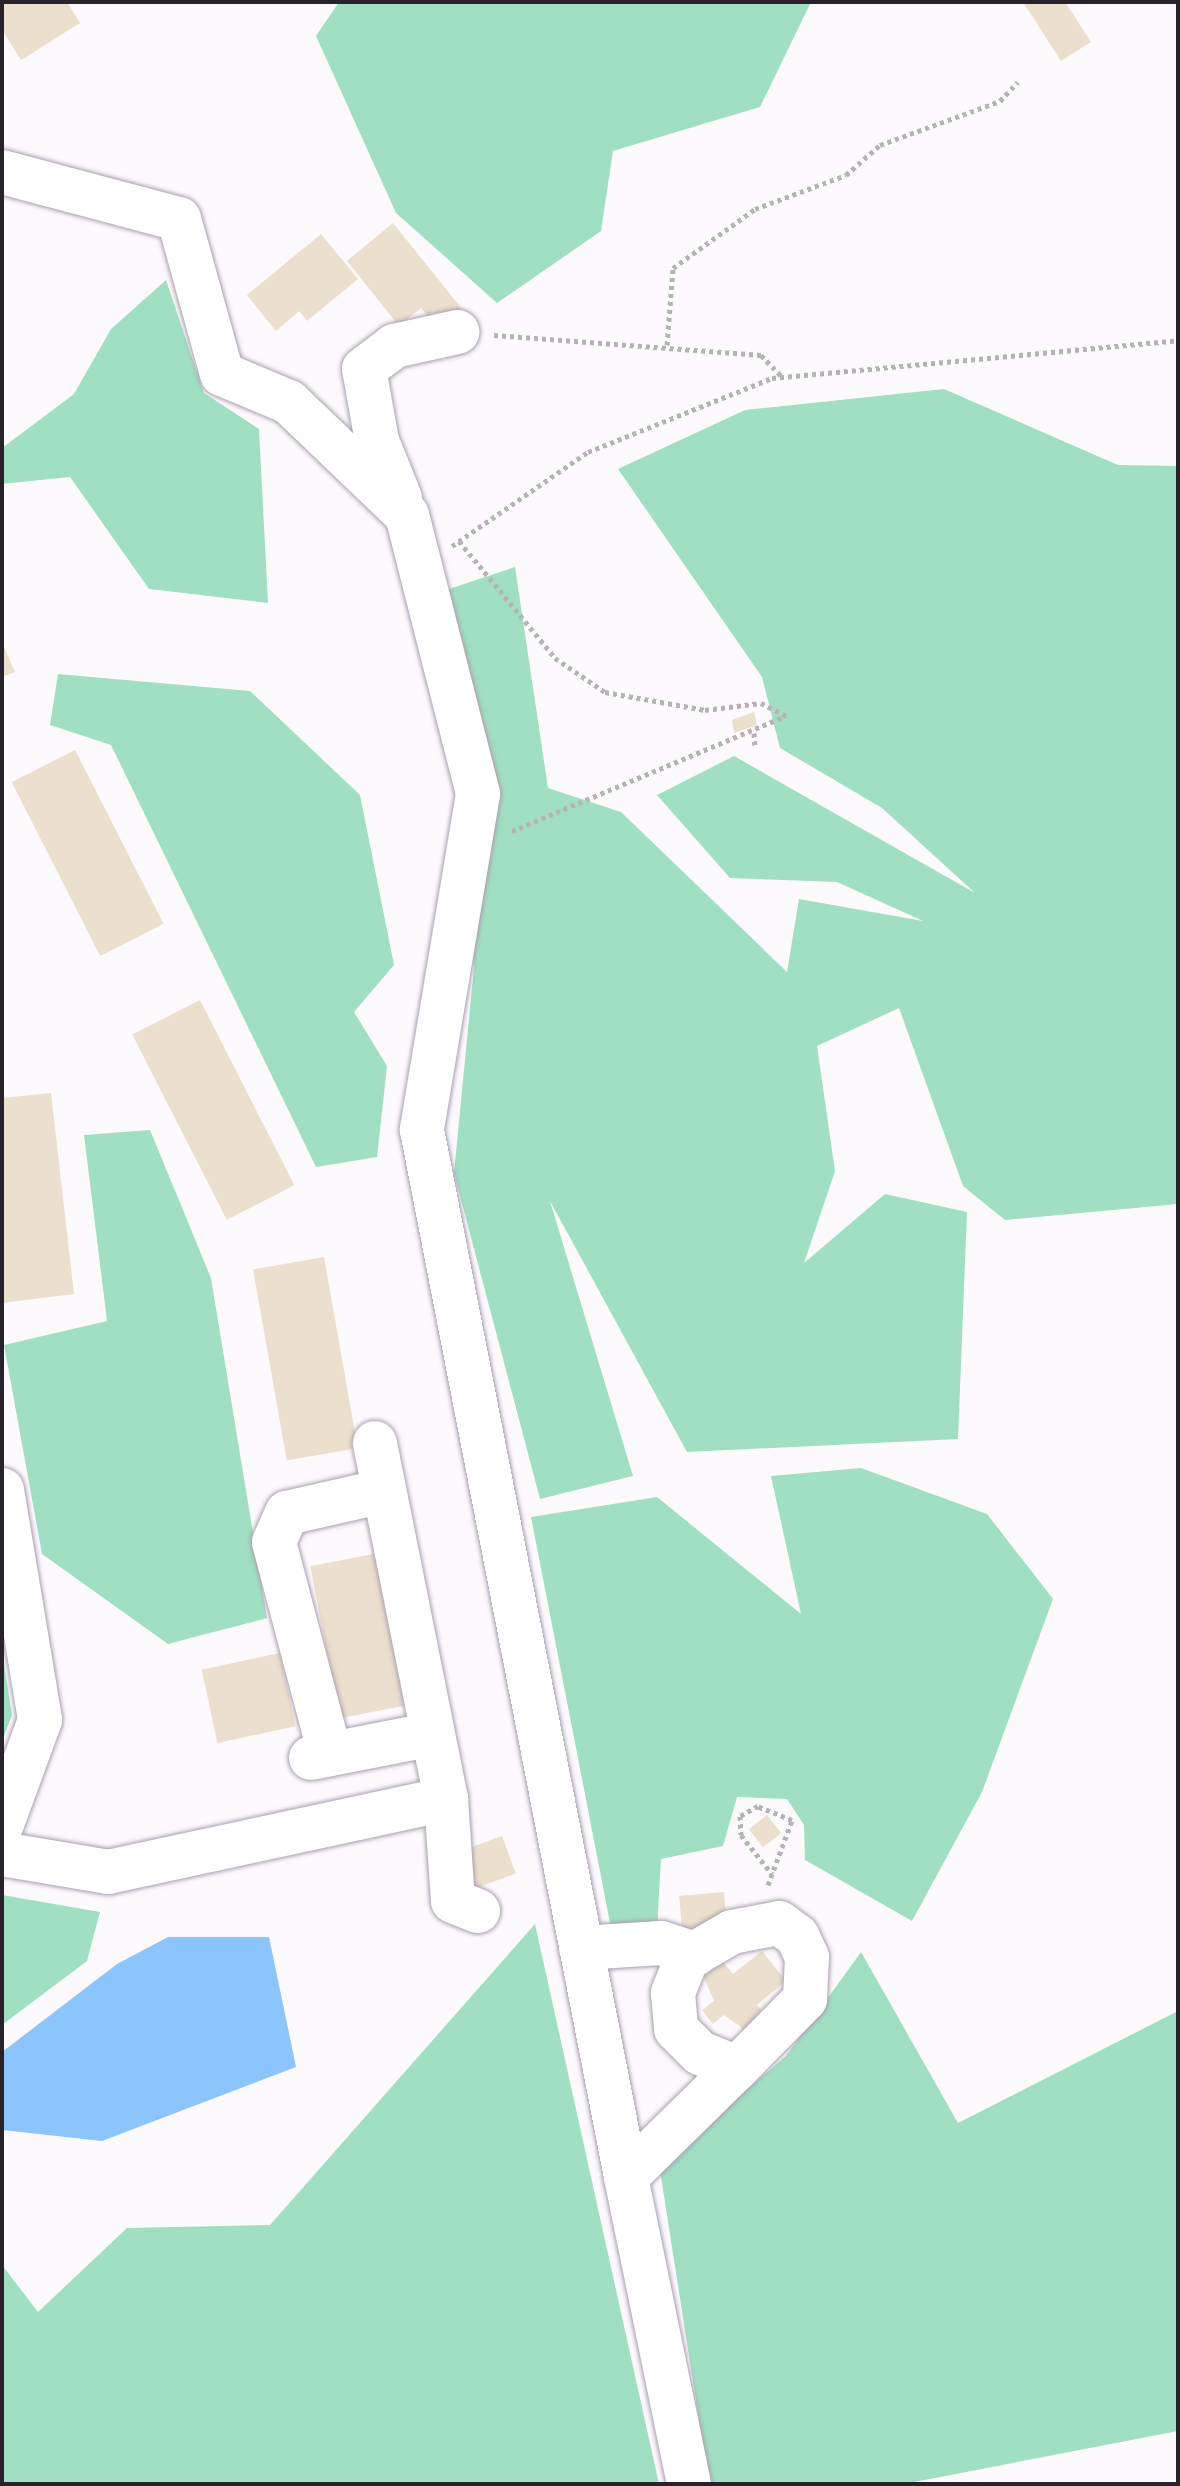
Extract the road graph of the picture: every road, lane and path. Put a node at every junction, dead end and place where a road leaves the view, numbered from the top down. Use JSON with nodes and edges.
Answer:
{"nodes":[{"id":1,"x":1018,"y":82,"type":"dead end"},
{"id":2,"x":2,"y":172,"type":"edge"},
{"id":3,"x":457,"y":332,"type":"joint"},
{"id":4,"x":1178,"y":340,"type":"edge"},
{"id":5,"x":667,"y":345,"type":"junction"},
{"id":6,"x":782,"y":378,"type":"junction"},
{"id":7,"x":407,"y":515,"type":"junction"},
{"id":8,"x":459,"y":541,"type":"junction"},
{"id":9,"x":420,"y":567,"type":"junction"},
{"id":10,"x":754,"y":733,"type":"junction"},
{"id":11,"x":755,"y":746,"type":"dead end"},
{"id":12,"x":469,"y":850,"type":"junction"},
{"id":13,"x":375,"y":1443,"type":"dead end"},
{"id":14,"x":2,"y":1490,"type":"edge"},
{"id":15,"x":384,"y":1491,"type":"junction"},
{"id":16,"x":433,"y":1734,"type":"junction"},
{"id":17,"x":446,"y":1799,"type":"junction"},
{"id":18,"x":2,"y":1824,"type":"edge"},
{"id":19,"x":2,"y":1854,"type":"edge"},
{"id":20,"x":772,"y":1874,"type":"junction"},
{"id":21,"x":478,"y":1911,"type":"dead end"},
{"id":22,"x":748,"y":1929,"type":"junction"},
{"id":23,"x":581,"y":1948,"type":"junction"},
{"id":24,"x":695,"y":1954,"type":"junction"},
{"id":25,"x":737,"y":2068,"type":"junction"},
{"id":26,"x":626,"y":2177,"type":"junction"},
{"id":27,"x":689,"y":2484,"type":"edge"}],
"edges":[{"from":1,"to":5,"type":"path"},
{"from":2,"to":7,"type":"lane"},
{"from":3,"to":5,"type":"path"},
{"from":3,"to":7,"type":"lane"},
{"from":4,"to":6,"type":"path"},
{"from":5,"to":6,"type":"path"},
{"from":6,"to":8,"type":"path"},
{"from":7,"to":9,"type":"lane"},
{"from":8,"to":9,"type":"path"},
{"from":8,"to":10,"type":"path"},
{"from":9,"to":12,"type":"lane"},
{"from":10,"to":11,"type":"path"},
{"from":10,"to":12,"type":"path"},
{"from":12,"to":23,"type":"lane"},
{"from":13,"to":15,"type":"lane"},
{"from":14,"to":18,"type":"lane"},
{"from":15,"to":16,"type":"lane"},
{"from":15,"to":16,"type":"lane"},
{"from":16,"to":17,"type":"lane"},
{"from":17,"to":19,"type":"lane"},
{"from":17,"to":21,"type":"lane"},
{"from":20,"to":20,"type":"path"},
{"from":20,"to":22,"type":"path"},
{"from":22,"to":24,"type":"lane"},
{"from":22,"to":25,"type":"lane"},
{"from":23,"to":24,"type":"lane"},
{"from":23,"to":26,"type":"lane"},
{"from":24,"to":25,"type":"lane"},
{"from":25,"to":26,"type":"lane"},
{"from":26,"to":27,"type":"lane"}]}
